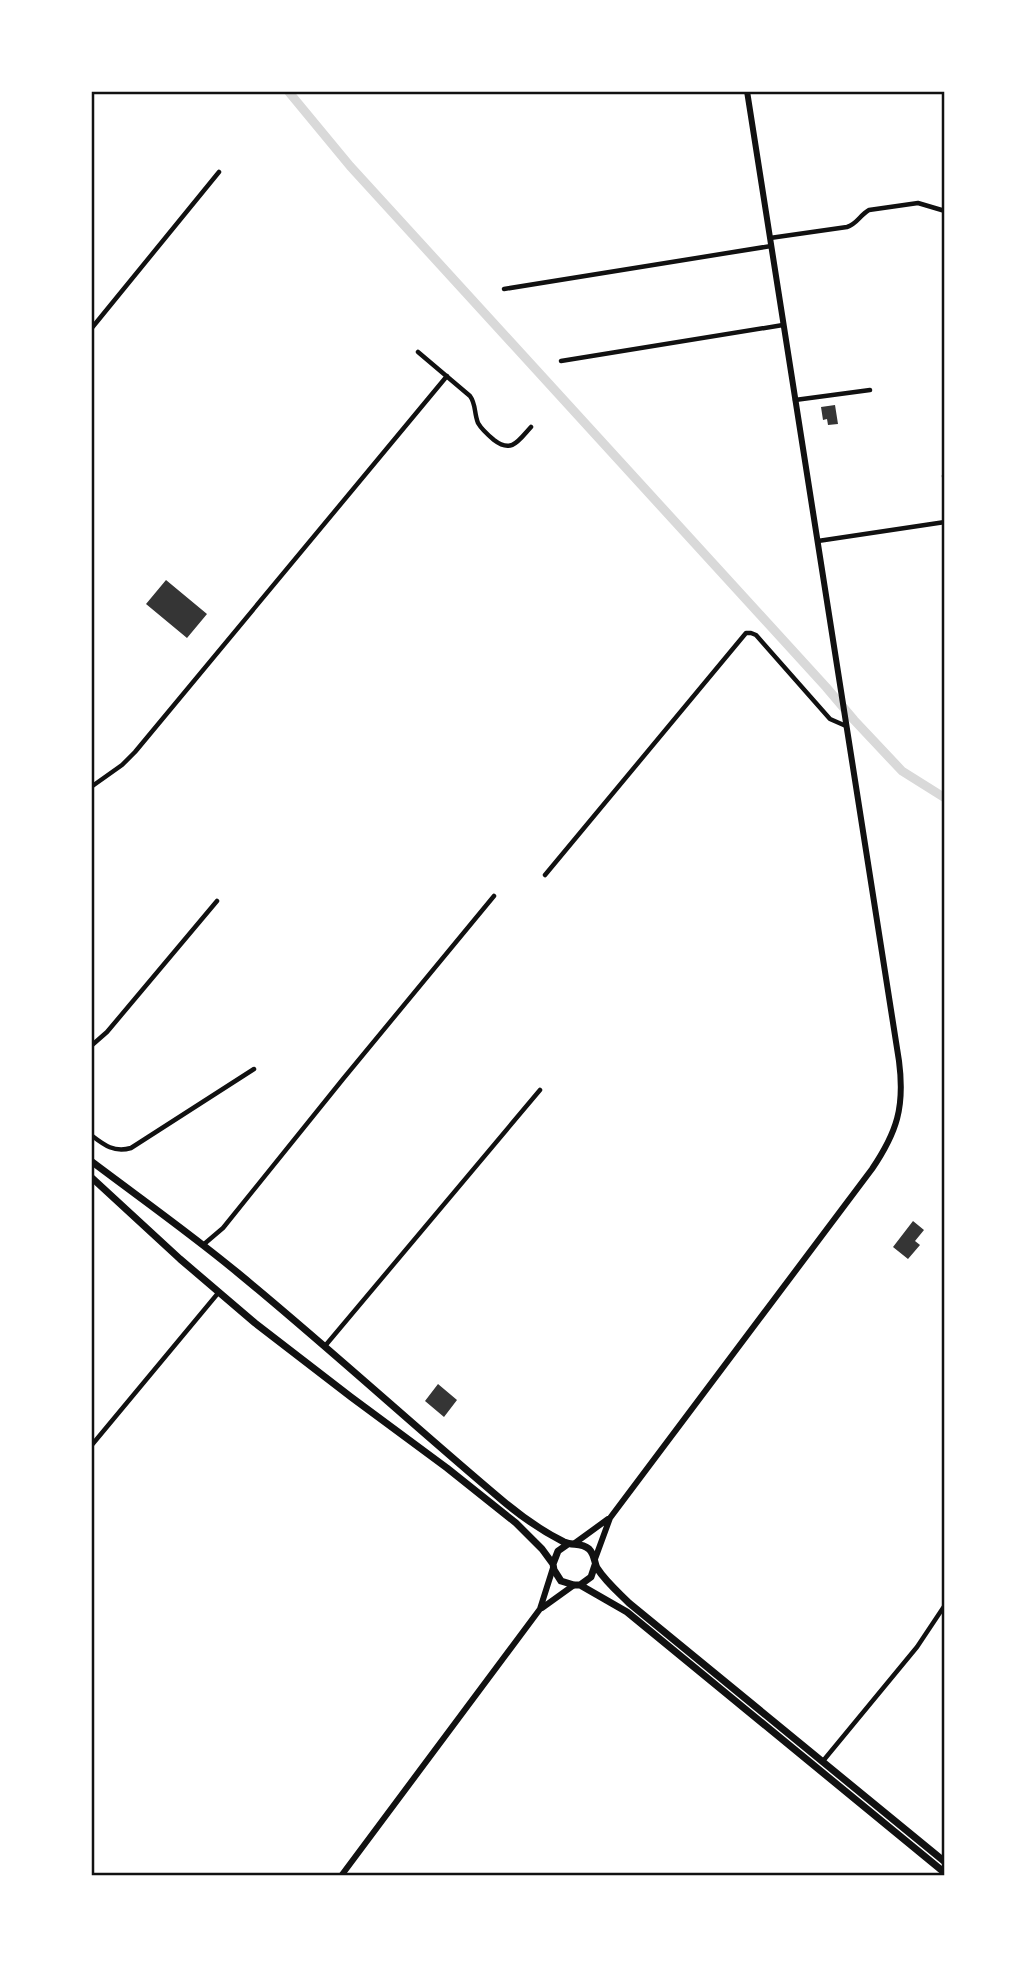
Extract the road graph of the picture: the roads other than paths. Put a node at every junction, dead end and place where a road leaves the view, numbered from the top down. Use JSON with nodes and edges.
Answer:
{"nodes":[{"id":1,"x":747,"y":91,"type":"edge"},
{"id":2,"x":219,"y":172,"type":"dead end"},
{"id":3,"x":945,"y":211,"type":"edge"},
{"id":4,"x":770,"y":238,"type":"junction"},
{"id":5,"x":771,"y":246,"type":"junction"},
{"id":6,"x":504,"y":289,"type":"dead end"},
{"id":7,"x":783,"y":325,"type":"junction"},
{"id":8,"x":91,"y":329,"type":"edge"},
{"id":9,"x":418,"y":352,"type":"dead end"},
{"id":10,"x":561,"y":361,"type":"dead end"},
{"id":11,"x":447,"y":376,"type":"junction"},
{"id":12,"x":870,"y":390,"type":"dead end"},
{"id":13,"x":795,"y":400,"type":"junction"},
{"id":14,"x":531,"y":427,"type":"dead end"},
{"id":15,"x":944,"y":476,"type":"edge"},
{"id":16,"x":945,"y":482,"type":"edge"},
{"id":17,"x":945,"y":522,"type":"edge"},
{"id":18,"x":817,"y":541,"type":"junction"},
{"id":19,"x":846,"y":726,"type":"junction"},
{"id":20,"x":91,"y":787,"type":"edge"},
{"id":21,"x":545,"y":875,"type":"dead end"},
{"id":22,"x":494,"y":896,"type":"dead end"},
{"id":23,"x":217,"y":901,"type":"dead end"},
{"id":24,"x":91,"y":1046,"type":"edge"},
{"id":25,"x":254,"y":1069,"type":"dead end"},
{"id":26,"x":540,"y":1090,"type":"dead end"},
{"id":27,"x":91,"y":1135,"type":"edge"},
{"id":28,"x":91,"y":1161,"type":"edge"},
{"id":29,"x":91,"y":1177,"type":"edge"},
{"id":30,"x":204,"y":1245,"type":"junction"},
{"id":31,"x":219,"y":1292,"type":"junction"},
{"id":32,"x":325,"y":1346,"type":"junction"},
{"id":33,"x":91,"y":1446,"type":"edge"},
{"id":34,"x":610,"y":1518,"type":"junction"},
{"id":35,"x":572,"y":1544,"type":"junction"},
{"id":36,"x":595,"y":1562,"type":"junction"},
{"id":37,"x":553,"y":1565,"type":"junction"},
{"id":38,"x":577,"y":1585,"type":"junction"},
{"id":39,"x":945,"y":1605,"type":"edge"},
{"id":40,"x":540,"y":1609,"type":"junction"},
{"id":41,"x":822,"y":1761,"type":"junction"},
{"id":42,"x":945,"y":1862,"type":"edge"},
{"id":43,"x":945,"y":1873,"type":"edge"},
{"id":44,"x":341,"y":1876,"type":"edge"}],
"edges":[{"from":1,"to":4,"type":"street"},
{"from":2,"to":8,"type":"street"},
{"from":3,"to":4,"type":"street"},
{"from":4,"to":5,"type":"street"},
{"from":5,"to":6,"type":"street"},
{"from":5,"to":7,"type":"street"},
{"from":7,"to":10,"type":"street"},
{"from":7,"to":13,"type":"street"},
{"from":9,"to":11,"type":"street"},
{"from":11,"to":14,"type":"street"},
{"from":11,"to":20,"type":"street"},
{"from":12,"to":13,"type":"street"},
{"from":13,"to":18,"type":"street"},
{"from":15,"to":16,"type":"street"},
{"from":17,"to":18,"type":"street"},
{"from":18,"to":19,"type":"street"},
{"from":19,"to":21,"type":"street"},
{"from":19,"to":34,"type":"street"},
{"from":22,"to":30,"type":"street"},
{"from":23,"to":24,"type":"street"},
{"from":25,"to":27,"type":"street"},
{"from":26,"to":32,"type":"street"},
{"from":28,"to":30,"type":"main road"},
{"from":29,"to":31,"type":"main road"},
{"from":30,"to":32,"type":"main road"},
{"from":31,"to":33,"type":"street"},
{"from":31,"to":37,"type":"main road"},
{"from":32,"to":35,"type":"main road"},
{"from":34,"to":35,"type":"street"},
{"from":34,"to":36,"type":"street"},
{"from":35,"to":36,"type":"main road"},
{"from":35,"to":37,"type":"main road"},
{"from":36,"to":38,"type":"main road"},
{"from":36,"to":41,"type":"main road"},
{"from":37,"to":38,"type":"main road"},
{"from":37,"to":40,"type":"street"},
{"from":38,"to":40,"type":"street"},
{"from":38,"to":43,"type":"main road"},
{"from":39,"to":41,"type":"street"},
{"from":40,"to":44,"type":"street"},
{"from":41,"to":42,"type":"main road"}]}
